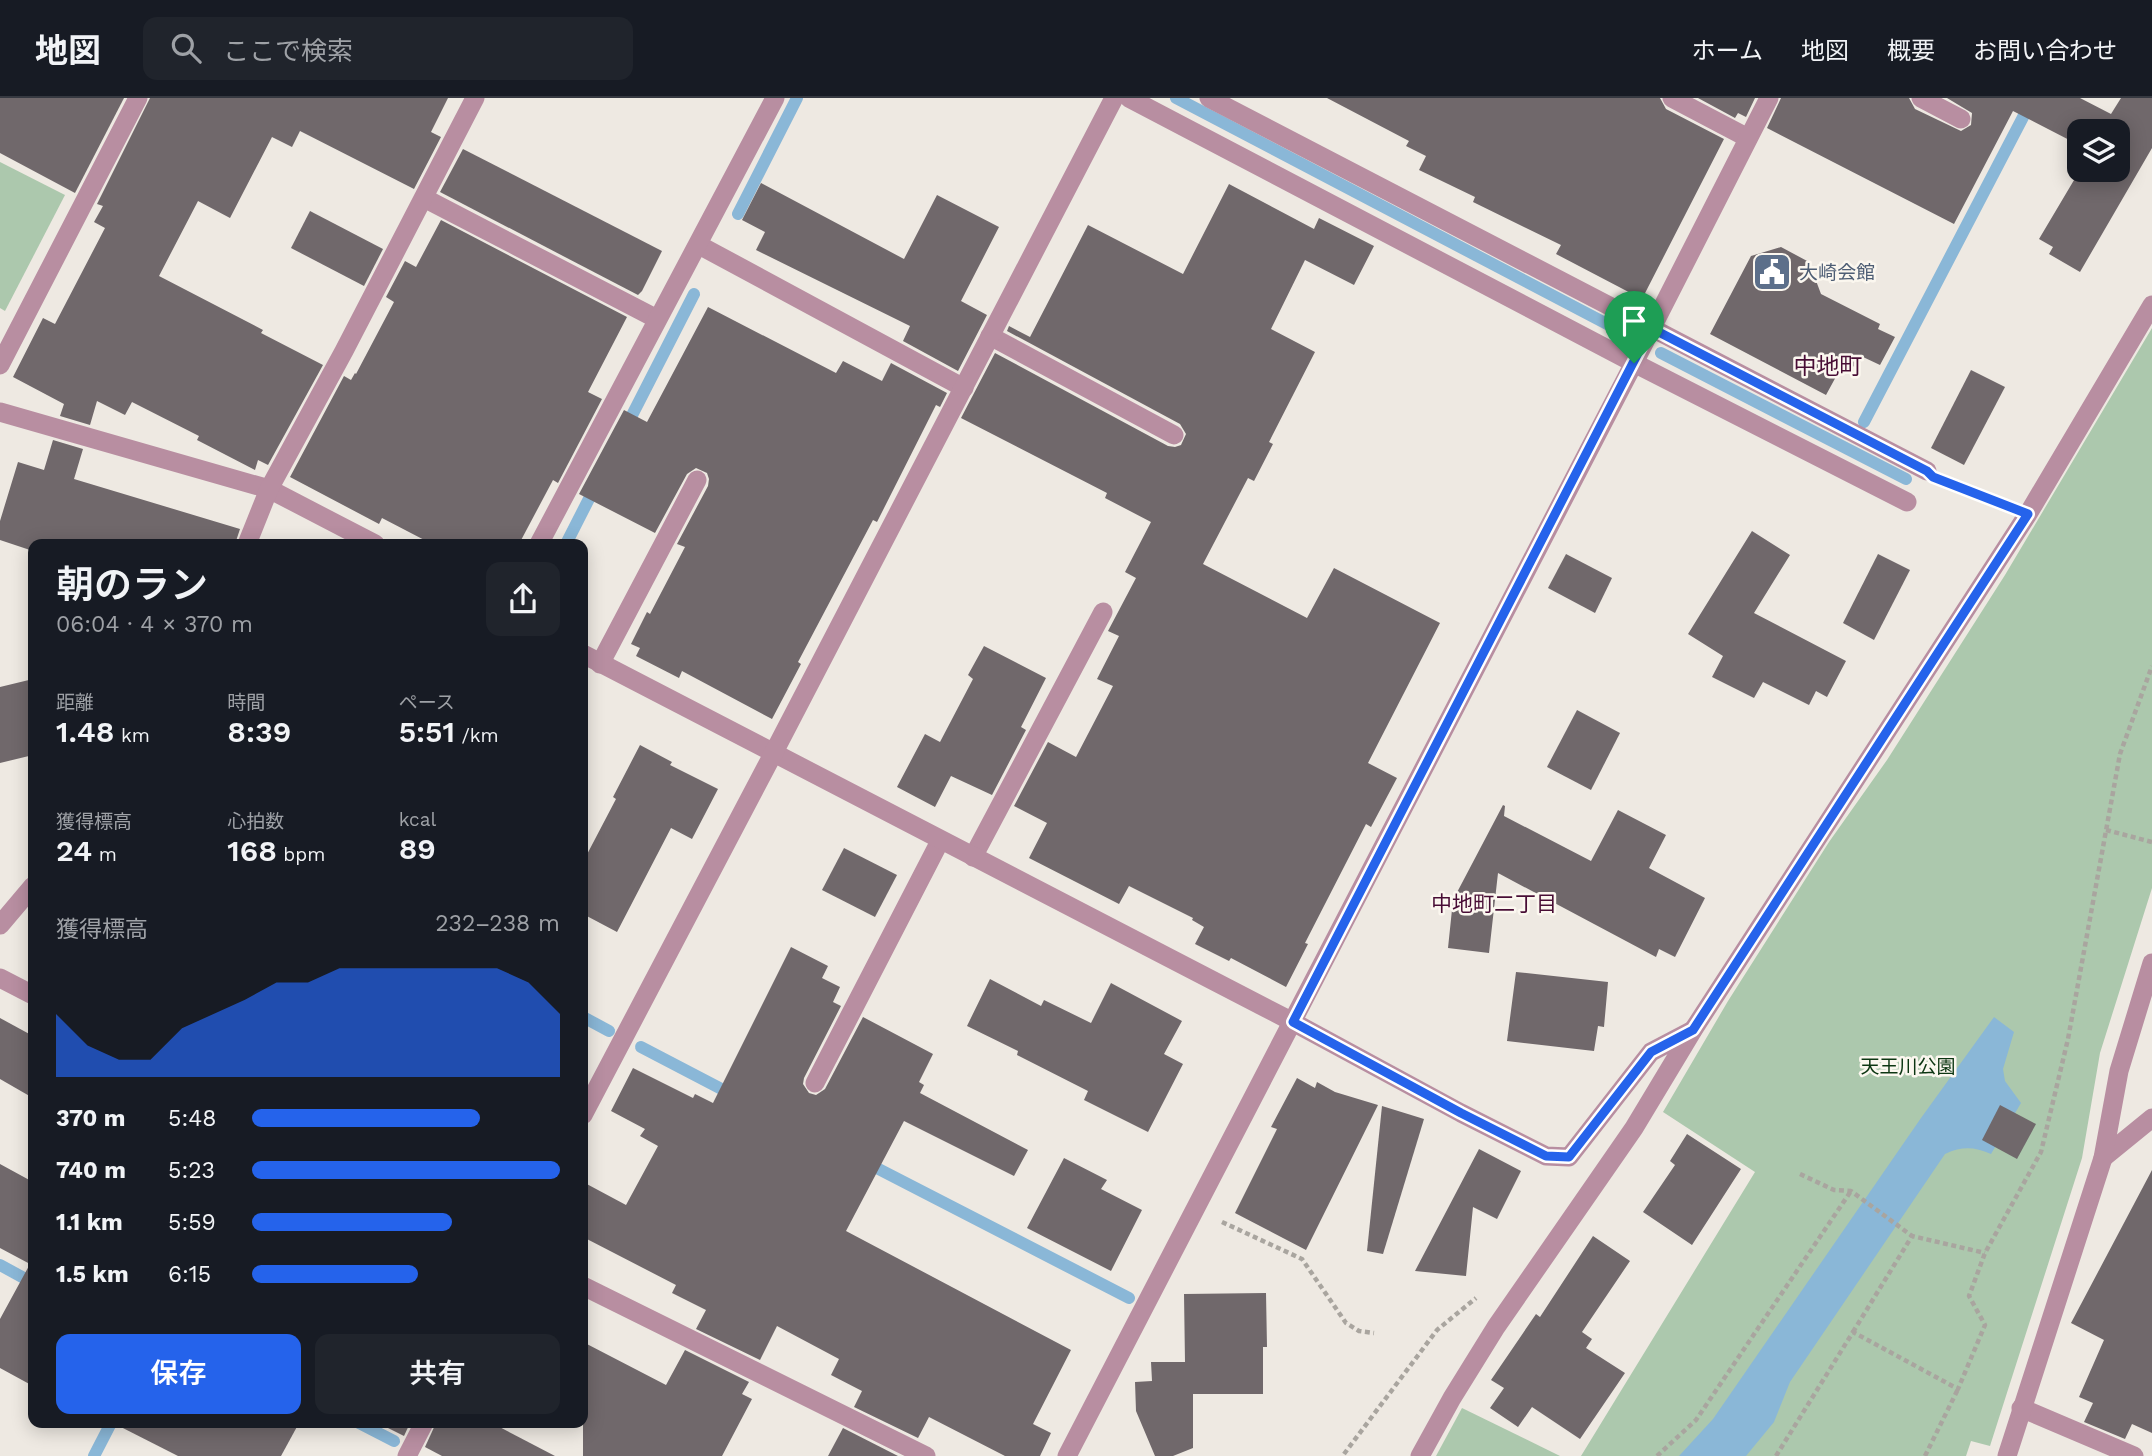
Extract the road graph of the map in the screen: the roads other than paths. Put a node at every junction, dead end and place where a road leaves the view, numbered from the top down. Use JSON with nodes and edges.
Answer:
{"nodes":[{"id":1,"x":138,"y":98,"type":"edge"},
{"id":2,"x":475,"y":98,"type":"edge"},
{"id":3,"x":775,"y":98,"type":"edge"},
{"id":4,"x":1114,"y":98,"type":"edge"},
{"id":5,"x":1129,"y":98,"type":"edge"},
{"id":6,"x":1209,"y":98,"type":"edge"},
{"id":7,"x":1672,"y":98,"type":"edge"},
{"id":8,"x":1769,"y":98,"type":"edge"},
{"id":9,"x":1921,"y":98,"type":"edge"},
{"id":10,"x":1961,"y":119,"type":"dead end"},
{"id":11,"x":1748,"y":138,"type":"junction"},
{"id":12,"x":424,"y":198,"type":"junction"},
{"id":13,"x":699,"y":245,"type":"junction"},
{"id":14,"x":2152,"y":305,"type":"edge"},
{"id":15,"x":657,"y":319,"type":"junction"},
{"id":16,"x":1651,"y":328,"type":"junction"},
{"id":17,"x":990,"y":337,"type":"junction"},
{"id":18,"x":1634,"y":363,"type":"junction"},
{"id":19,"x":0,"y":365,"type":"edge"},
{"id":20,"x":964,"y":388,"type":"junction"},
{"id":21,"x":0,"y":412,"type":"edge"},
{"id":22,"x":1174,"y":435,"type":"dead end"},
{"id":23,"x":1927,"y":471,"type":"road end"},
{"id":24,"x":697,"y":480,"type":"dead end"},
{"id":25,"x":270,"y":489,"type":"junction"},
{"id":26,"x":1907,"y":502,"type":"dead end"},
{"id":27,"x":249,"y":539,"type":"edge"},
{"id":28,"x":365,"y":539,"type":"edge"},
{"id":29,"x":542,"y":539,"type":"edge"},
{"id":30,"x":1103,"y":612,"type":"dead end"},
{"id":31,"x":591,"y":659,"type":"edge"},
{"id":32,"x":773,"y":754,"type":"junction"},
{"id":33,"x":940,"y":841,"type":"junction"},
{"id":34,"x":973,"y":857,"type":"junction"},
{"id":35,"x":28,"y":892,"type":"edge"},
{"id":36,"x":0,"y":925,"type":"edge"},
{"id":37,"x":2152,"y":962,"type":"edge"},
{"id":38,"x":0,"y":978,"type":"edge"},
{"id":39,"x":28,"y":992,"type":"edge"},
{"id":40,"x":1293,"y":1022,"type":"junction"},
{"id":41,"x":1693,"y":1030,"type":"junction"},
{"id":42,"x":815,"y":1083,"type":"dead end"},
{"id":43,"x":588,"y":1106,"type":"edge"},
{"id":44,"x":2152,"y":1118,"type":"edge"},
{"id":45,"x":2102,"y":1158,"type":"junction"},
{"id":46,"x":588,"y":1288,"type":"edge"},
{"id":47,"x":2021,"y":1408,"type":"junction"},
{"id":48,"x":421,"y":1428,"type":"edge"},
{"id":49,"x":407,"y":1456,"type":"edge"},
{"id":50,"x":926,"y":1456,"type":"edge"},
{"id":51,"x":1067,"y":1456,"type":"edge"},
{"id":52,"x":1420,"y":1456,"type":"edge"},
{"id":53,"x":2007,"y":1456,"type":"edge"},
{"id":54,"x":2134,"y":1456,"type":"edge"}],
"edges":[{"from":1,"to":19,"type":"street"},
{"from":2,"to":12,"type":"street"},
{"from":3,"to":13,"type":"street"},
{"from":4,"to":17,"type":"street"},
{"from":5,"to":18,"type":"street"},
{"from":6,"to":16,"type":"street"},
{"from":7,"to":11,"type":"street"},
{"from":8,"to":11,"type":"street"},
{"from":9,"to":10,"type":"street"},
{"from":11,"to":16,"type":"street"},
{"from":12,"to":15,"type":"street"},
{"from":12,"to":25,"type":"street"},
{"from":13,"to":15,"type":"street"},
{"from":13,"to":20,"type":"street"},
{"from":14,"to":41,"type":"street"},
{"from":15,"to":29,"type":"street"},
{"from":16,"to":18,"type":"street"},
{"from":16,"to":23,"type":"street"},
{"from":17,"to":20,"type":"street"},
{"from":17,"to":22,"type":"street"},
{"from":18,"to":26,"type":"street"},
{"from":18,"to":40,"type":"street"},
{"from":20,"to":32,"type":"street"},
{"from":21,"to":25,"type":"street"},
{"from":24,"to":31,"type":"street"},
{"from":25,"to":27,"type":"street"},
{"from":25,"to":28,"type":"street"},
{"from":30,"to":34,"type":"street"},
{"from":31,"to":32,"type":"street"},
{"from":32,"to":33,"type":"street"},
{"from":32,"to":43,"type":"street"},
{"from":33,"to":34,"type":"street"},
{"from":33,"to":42,"type":"street"},
{"from":34,"to":40,"type":"street"},
{"from":35,"to":36,"type":"street"},
{"from":37,"to":45,"type":"street"},
{"from":38,"to":39,"type":"street"},
{"from":40,"to":41,"type":"street"},
{"from":40,"to":51,"type":"street"},
{"from":41,"to":52,"type":"street"},
{"from":44,"to":45,"type":"street"},
{"from":45,"to":47,"type":"street"},
{"from":46,"to":50,"type":"street"},
{"from":47,"to":53,"type":"street"},
{"from":47,"to":54,"type":"street"},
{"from":48,"to":49,"type":"street"}]}
